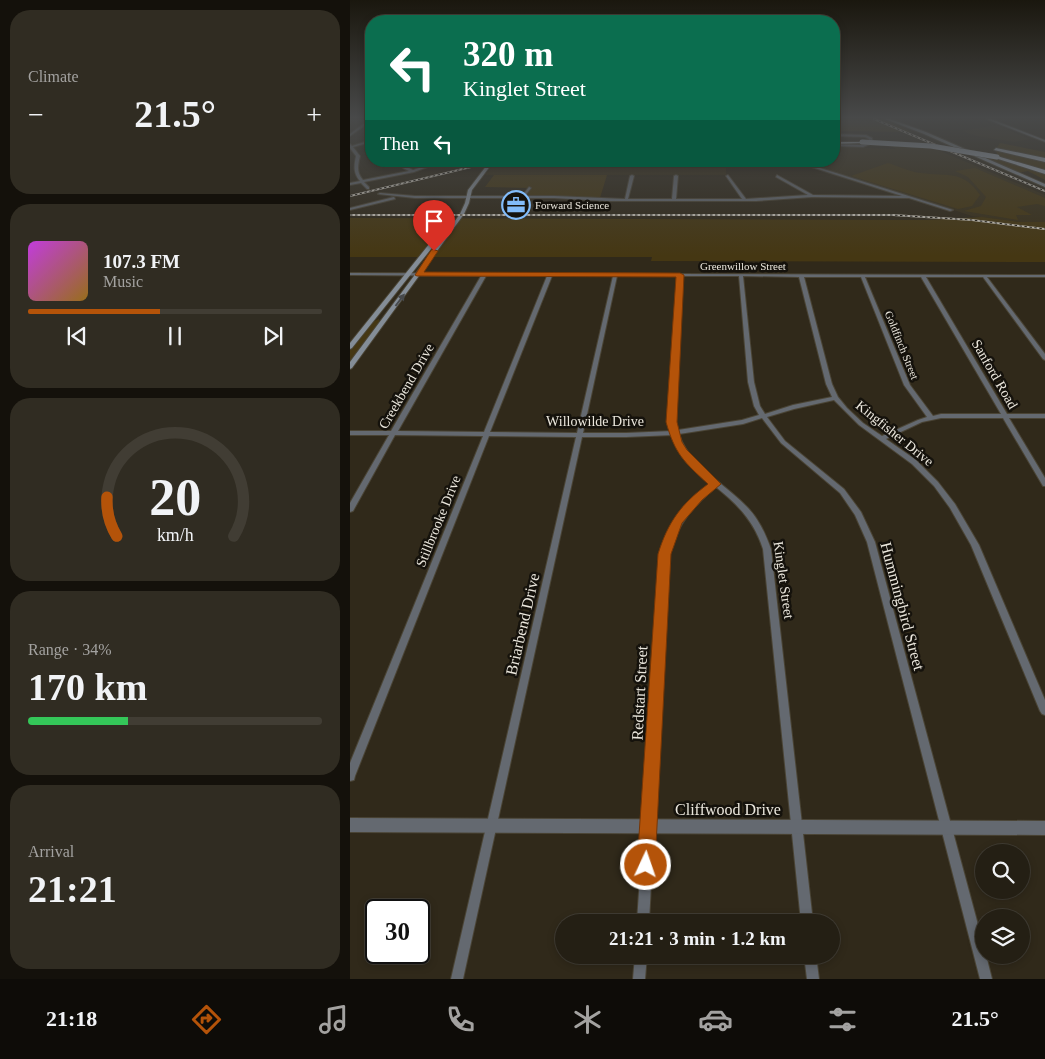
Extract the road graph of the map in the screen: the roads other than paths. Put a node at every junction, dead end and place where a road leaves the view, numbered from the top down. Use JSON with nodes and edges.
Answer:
{"nodes":[{"id":1,"x":356,"y":165,"type":"edge"},
{"id":2,"x":996,"y":165,"type":"edge"},
{"id":3,"x":1019,"y":165,"type":"edge"},
{"id":4,"x":1021,"y":165,"type":"edge"},
{"id":5,"x":406,"y":167,"type":"edge"},
{"id":6,"x":425,"y":167,"type":"edge"},
{"id":7,"x":483,"y":167,"type":"edge"},
{"id":8,"x":487,"y":167,"type":"edge"},
{"id":9,"x":813,"y":167,"type":"edge"},
{"id":10,"x":413,"y":171,"type":"junction"},
{"id":11,"x":1045,"y":172,"type":"edge"},
{"id":12,"x":632,"y":176,"type":"dead end"},
{"id":13,"x":676,"y":176,"type":"dead end"},
{"id":14,"x":728,"y":176,"type":"dead end"},
{"id":15,"x":777,"y":176,"type":"dead end"},
{"id":16,"x":477,"y":178,"type":"junction"},
{"id":17,"x":1045,"y":179,"type":"edge"},
{"id":18,"x":362,"y":182,"type":"junction"},
{"id":19,"x":350,"y":184,"type":"edge"},
{"id":20,"x":1045,"y":186,"type":"edge"},
{"id":21,"x":368,"y":188,"type":"dead end"},
{"id":22,"x":469,"y":188,"type":"joint"},
{"id":23,"x":529,"y":188,"type":"dead end"},
{"id":24,"x":896,"y":193,"type":"junction"},
{"id":25,"x":380,"y":194,"type":"dead end"},
{"id":26,"x":400,"y":196,"type":"junction"},
{"id":27,"x":812,"y":196,"type":"junction"},
{"id":28,"x":465,"y":197,"type":"junction"},
{"id":29,"x":524,"y":197,"type":"junction"},
{"id":30,"x":888,"y":197,"type":"junction"},
{"id":31,"x":910,"y":197,"type":"junction"},
{"id":32,"x":626,"y":200,"type":"junction"},
{"id":33,"x":674,"y":200,"type":"junction"},
{"id":34,"x":745,"y":200,"type":"junction"},
{"id":35,"x":350,"y":209,"type":"edge"},
{"id":36,"x":951,"y":210,"type":"dead end"},
{"id":37,"x":432,"y":244,"type":"junction"},
{"id":38,"x":439,"y":244,"type":"junction"},
{"id":39,"x":419,"y":260,"type":"junction"},
{"id":40,"x":350,"y":274,"type":"edge"},
{"id":41,"x":407,"y":274,"type":"junction"},
{"id":42,"x":419,"y":275,"type":"junction"},
{"id":43,"x":484,"y":275,"type":"junction"},
{"id":44,"x":550,"y":275,"type":"junction"},
{"id":45,"x":615,"y":275,"type":"junction"},
{"id":46,"x":680,"y":275,"type":"junction"},
{"id":47,"x":741,"y":275,"type":"junction"},
{"id":48,"x":801,"y":275,"type":"junction"},
{"id":49,"x":862,"y":275,"type":"junction"},
{"id":50,"x":923,"y":276,"type":"junction"},
{"id":51,"x":984,"y":276,"type":"junction"},
{"id":52,"x":1045,"y":276,"type":"edge"},
{"id":53,"x":388,"y":316,"type":"junction"},
{"id":54,"x":373,"y":317,"type":"junction"},
{"id":55,"x":350,"y":347,"type":"edge"},
{"id":56,"x":1045,"y":358,"type":"edge"},
{"id":57,"x":350,"y":367,"type":"edge"},
{"id":58,"x":835,"y":398,"type":"junction"},
{"id":59,"x":763,"y":416,"type":"junction"},
{"id":60,"x":1005,"y":416,"type":"junction"},
{"id":61,"x":1045,"y":416,"type":"edge"},
{"id":62,"x":931,"y":418,"type":"junction"},
{"id":63,"x":350,"y":433,"type":"edge"},
{"id":64,"x":674,"y":433,"type":"junction"},
{"id":65,"x":393,"y":434,"type":"junction"},
{"id":66,"x":487,"y":434,"type":"junction"},
{"id":67,"x":580,"y":434,"type":"junction"},
{"id":68,"x":883,"y":438,"type":"junction"},
{"id":69,"x":715,"y":484,"type":"junction"},
{"id":70,"x":1045,"y":484,"type":"edge"},
{"id":71,"x":350,"y":509,"type":"edge"},
{"id":72,"x":1045,"y":710,"type":"edge"},
{"id":73,"x":350,"y":776,"type":"edge"},
{"id":74,"x":350,"y":825,"type":"edge"},
{"id":75,"x":492,"y":825,"type":"junction"},
{"id":76,"x":648,"y":826,"type":"junction"},
{"id":77,"x":797,"y":827,"type":"junction"},
{"id":78,"x":946,"y":828,"type":"junction"},
{"id":79,"x":1045,"y":828,"type":"edge"},
{"id":80,"x":642,"y":914,"type":"edge"},
{"id":81,"x":806,"y":914,"type":"edge"},
{"id":82,"x":640,"y":964,"type":"edge"},
{"id":83,"x":811,"y":964,"type":"edge"},
{"id":84,"x":458,"y":979,"type":"edge"},
{"id":85,"x":639,"y":979,"type":"edge"},
{"id":86,"x":813,"y":979,"type":"edge"},
{"id":87,"x":986,"y":979,"type":"edge"}],
"edges":[{"from":1,"to":18,"type":"street"},
{"from":2,"to":20,"type":"main road"},
{"from":3,"to":17,"type":"highway"},
{"from":4,"to":11,"type":"highway"},
{"from":5,"to":10,"type":"street"},
{"from":6,"to":10,"type":"street"},
{"from":7,"to":16,"type":"main road"},
{"from":8,"to":16,"type":"main road"},
{"from":9,"to":24,"type":"street"},
{"from":10,"to":18,"type":"street"},
{"from":12,"to":32,"type":"street"},
{"from":13,"to":33,"type":"street"},
{"from":14,"to":34,"type":"street"},
{"from":15,"to":27,"type":"street"},
{"from":16,"to":22,"type":"main road"},
{"from":18,"to":19,"type":"street"},
{"from":18,"to":21,"type":"street"},
{"from":22,"to":28,"type":"main road"},
{"from":23,"to":29,"type":"street"},
{"from":24,"to":30,"type":"street"},
{"from":24,"to":31,"type":"street"},
{"from":25,"to":26,"type":"street"},
{"from":26,"to":28,"type":"street"},
{"from":26,"to":35,"type":"street"},
{"from":27,"to":30,"type":"street"},
{"from":27,"to":34,"type":"street"},
{"from":28,"to":29,"type":"street"},
{"from":28,"to":37,"type":"main road"},
{"from":28,"to":38,"type":"main road"},
{"from":29,"to":32,"type":"street"},
{"from":30,"to":31,"type":"street"},
{"from":31,"to":36,"type":"street"},
{"from":32,"to":33,"type":"street"},
{"from":33,"to":34,"type":"street"},
{"from":37,"to":38,"type":"main road"},
{"from":37,"to":39,"type":"main road"},
{"from":38,"to":42,"type":"main road"},
{"from":39,"to":41,"type":"main road"},
{"from":39,"to":42,"type":"main road"},
{"from":40,"to":41,"type":"street","name":"Greenwillow Street"},
{"from":41,"to":42,"type":"street","name":"Greenwillow Street"},
{"from":41,"to":54,"type":"main road"},
{"from":42,"to":43,"type":"street","name":"Greenwillow Street"},
{"from":53,"to":42,"type":"main road","one_way":true},
{"from":43,"to":44,"type":"street","name":"Greenwillow Street"},
{"from":43,"to":65,"type":"street","name":"Creekbend Drive"},
{"from":44,"to":45,"type":"street","name":"Greenwillow Street"},
{"from":44,"to":66,"type":"street","name":"Stillbrooke Drive"},
{"from":45,"to":46,"type":"street","name":"Greenwillow Street"},
{"from":45,"to":67,"type":"street","name":"Briarbend Drive"},
{"from":46,"to":47,"type":"street","name":"Greenwillow Street"},
{"from":46,"to":64,"type":"street","name":"Kinglet Street"},
{"from":47,"to":48,"type":"street","name":"Greenwillow Street"},
{"from":47,"to":59,"type":"street","name":"Hummingbird Street"},
{"from":48,"to":49,"type":"street","name":"Greenwillow Street"},
{"from":48,"to":58,"type":"street","name":"Kingfisher Drive"},
{"from":49,"to":50,"type":"street","name":"Greenwillow Street"},
{"from":49,"to":62,"type":"street","name":"Goldfinch Street"},
{"from":50,"to":51,"type":"street","name":"Greenwillow Street"},
{"from":50,"to":60,"type":"street","name":"Sanford Road"},
{"from":51,"to":52,"type":"street","name":"Greenwillow Street"},
{"from":51,"to":56,"type":"street"},
{"from":53,"to":54,"type":"main road"},
{"from":53,"to":57,"type":"main road"},
{"from":54,"to":55,"type":"main road"},
{"from":58,"to":59,"type":"street","name":"Willowilde Drive"},
{"from":58,"to":68,"type":"street","name":"Kingfisher Drive"},
{"from":59,"to":64,"type":"street","name":"Willowilde Drive"},
{"from":59,"to":78,"type":"street","name":"Hummingbird Street"},
{"from":60,"to":61,"type":"street"},
{"from":60,"to":62,"type":"street"},
{"from":60,"to":70,"type":"street","name":"Sanford Road"},
{"from":62,"to":68,"type":"street"},
{"from":63,"to":65,"type":"street","name":"Willowilde Drive"},
{"from":64,"to":67,"type":"street","name":"Willowilde Drive"},
{"from":64,"to":69,"type":"street","name":"Kinglet Street"},
{"from":65,"to":66,"type":"street","name":"Willowilde Drive"},
{"from":65,"to":71,"type":"street","name":"Creekbend Drive"},
{"from":66,"to":67,"type":"street","name":"Willowilde Drive"},
{"from":66,"to":73,"type":"street","name":"Stillbrooke Drive"},
{"from":67,"to":75,"type":"street","name":"Briarbend Drive"},
{"from":68,"to":72,"type":"street","name":"Kingfisher Drive"},
{"from":69,"to":76,"type":"street","name":"Redstart Street"},
{"from":69,"to":77,"type":"street","name":"Kinglet Street"},
{"from":74,"to":75,"type":"street","name":"Cliffwood Drive"},
{"from":75,"to":76,"type":"street","name":"Cliffwood Drive"},
{"from":75,"to":84,"type":"street","name":"Briarbend Drive"},
{"from":76,"to":77,"type":"street","name":"Cliffwood Drive"},
{"from":76,"to":80,"type":"street","name":"Redstart Street"},
{"from":77,"to":78,"type":"street","name":"Cliffwood Drive"},
{"from":77,"to":81,"type":"street","name":"Kinglet Street"},
{"from":78,"to":79,"type":"street","name":"Cliffwood Drive"},
{"from":78,"to":87,"type":"street","name":"Hummingbird Street"},
{"from":82,"to":85,"type":"street"},
{"from":83,"to":86,"type":"street"}]}
